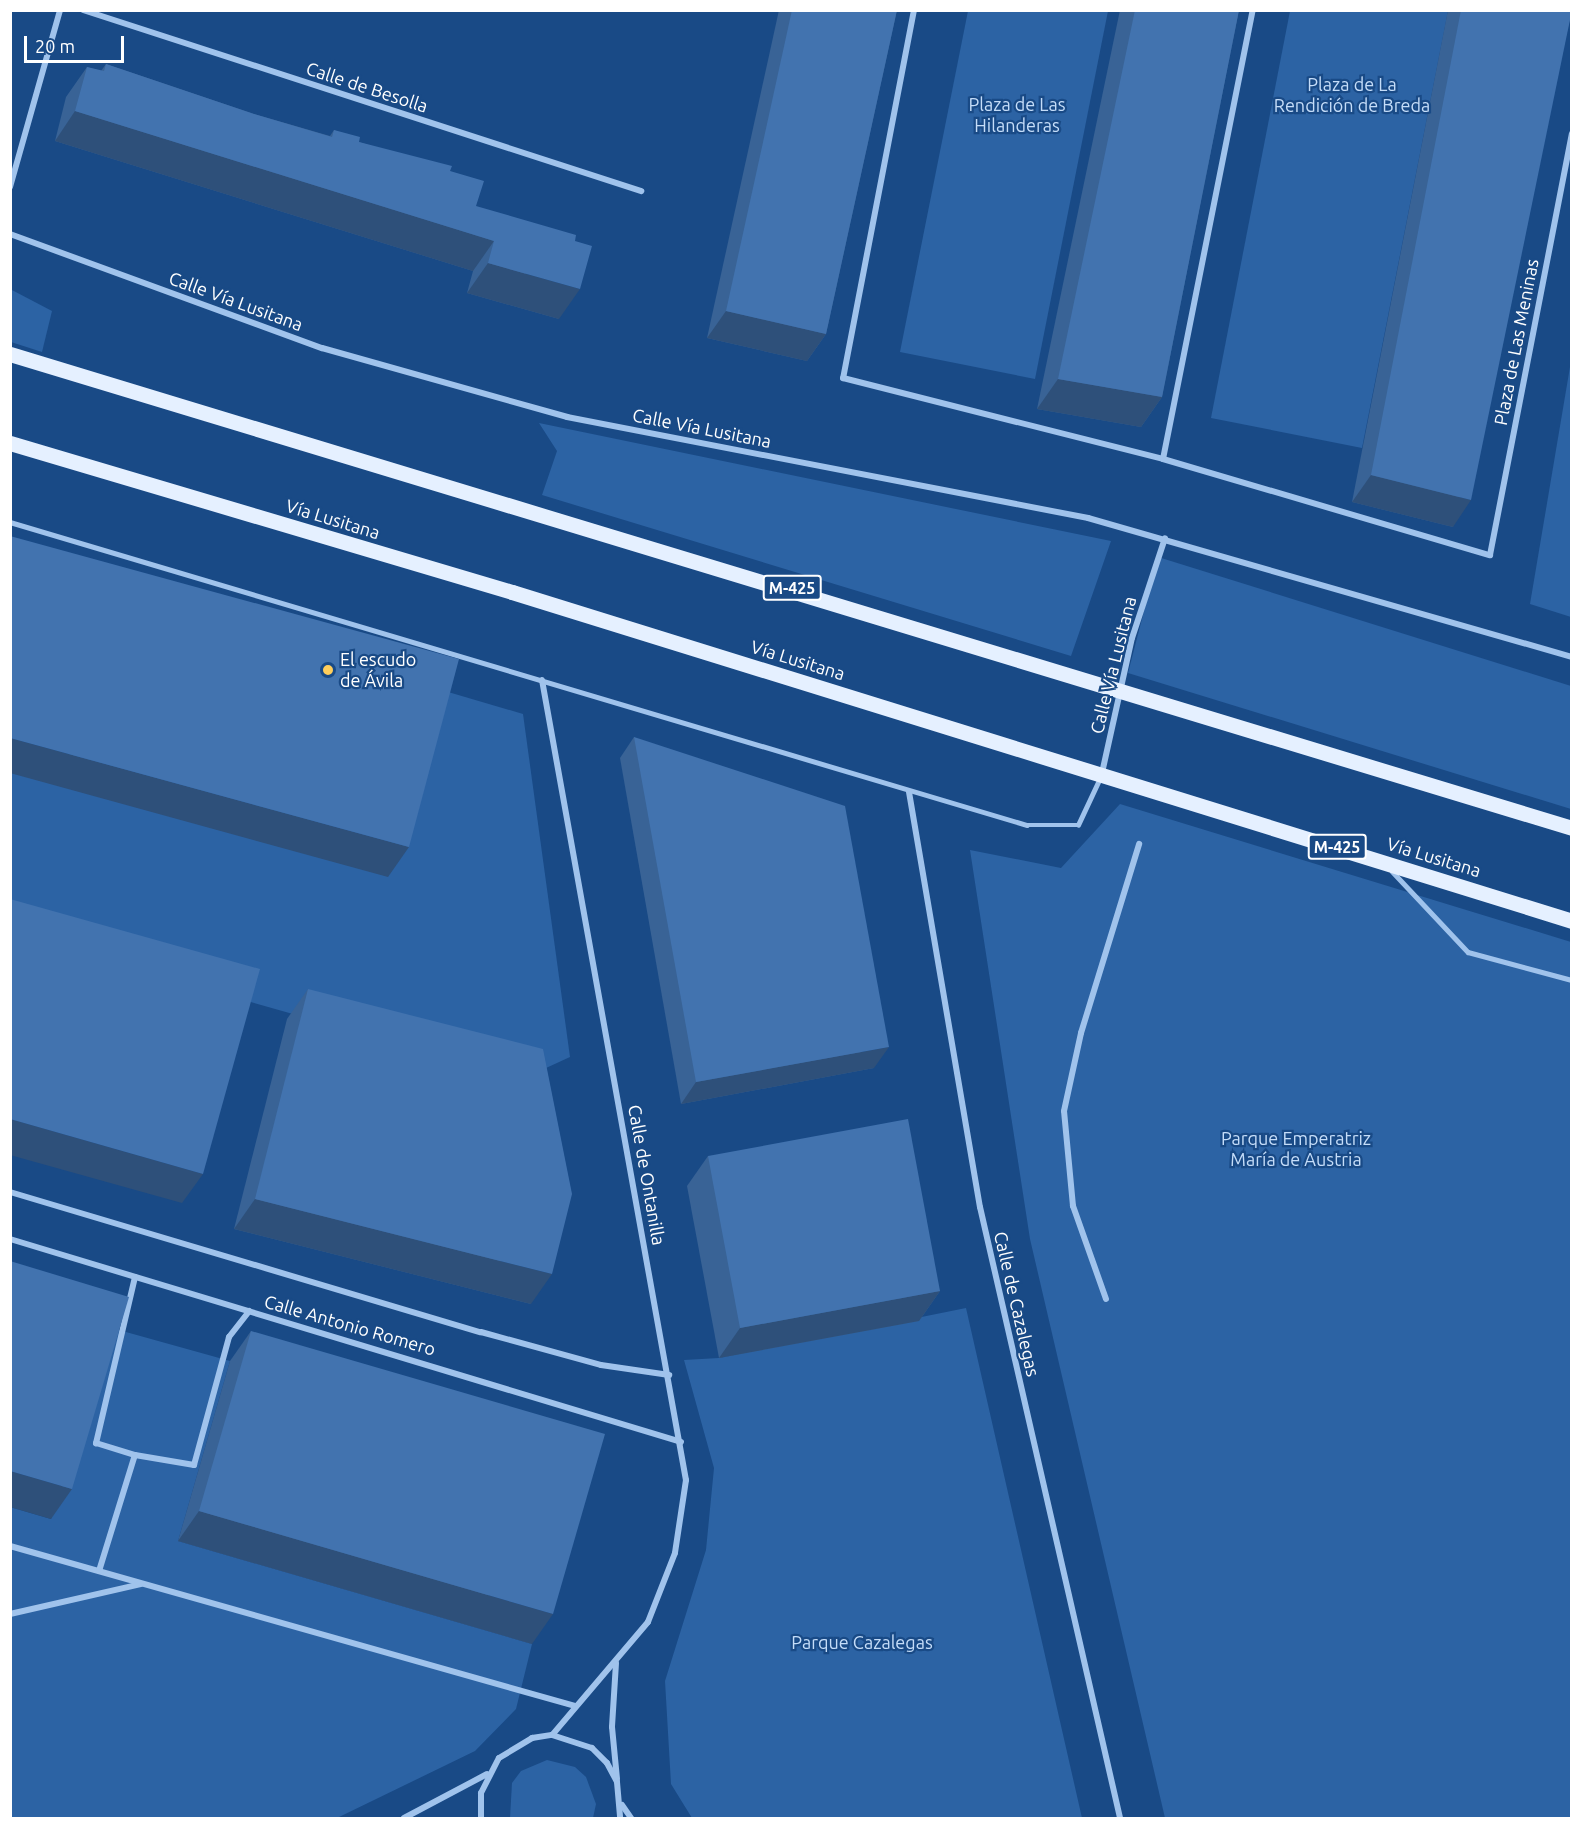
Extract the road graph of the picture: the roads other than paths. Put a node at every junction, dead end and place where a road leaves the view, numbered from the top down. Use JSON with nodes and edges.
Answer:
{"nodes":[{"id":1,"x":60,"y":10,"type":"edge"},
{"id":2,"x":83,"y":10,"type":"edge"},
{"id":3,"x":914,"y":10,"type":"edge"},
{"id":4,"x":1253,"y":10,"type":"edge"},
{"id":5,"x":1572,"y":134,"type":"edge"},
{"id":6,"x":10,"y":187,"type":"edge"},
{"id":7,"x":641,"y":191,"type":"dead end"},
{"id":8,"x":10,"y":234,"type":"edge"},
{"id":9,"x":10,"y":354,"type":"edge"},
{"id":10,"x":10,"y":443,"type":"edge"},
{"id":11,"x":1163,"y":459,"type":"junction"},
{"id":12,"x":10,"y":522,"type":"edge"},
{"id":13,"x":1165,"y":538,"type":"junction"},
{"id":14,"x":1572,"y":657,"type":"edge"},
{"id":15,"x":542,"y":680,"type":"junction"},
{"id":16,"x":1124,"y":688,"type":"junction"},
{"id":17,"x":1102,"y":773,"type":"junction"},
{"id":18,"x":909,"y":792,"type":"junction"},
{"id":19,"x":1572,"y":828,"type":"edge"},
{"id":20,"x":1139,"y":844,"type":"dead end"},
{"id":21,"x":1384,"y":862,"type":"junction"},
{"id":22,"x":1572,"y":921,"type":"edge"},
{"id":23,"x":1572,"y":980,"type":"edge"},
{"id":24,"x":10,"y":1192,"type":"edge"},
{"id":25,"x":10,"y":1239,"type":"edge"},
{"id":26,"x":135,"y":1277,"type":"junction"},
{"id":27,"x":1106,"y":1299,"type":"dead end"},
{"id":28,"x":249,"y":1311,"type":"junction"},
{"id":29,"x":669,"y":1375,"type":"junction"},
{"id":30,"x":681,"y":1442,"type":"junction"},
{"id":31,"x":135,"y":1455,"type":"junction"},
{"id":32,"x":10,"y":1546,"type":"edge"},
{"id":33,"x":99,"y":1571,"type":"junction"},
{"id":34,"x":143,"y":1583,"type":"junction"},
{"id":35,"x":10,"y":1614,"type":"edge"},
{"id":36,"x":616,"y":1663,"type":"junction"},
{"id":37,"x":575,"y":1706,"type":"junction"},
{"id":38,"x":552,"y":1735,"type":"junction"},
{"id":39,"x":488,"y":1774,"type":"junction"},
{"id":40,"x":617,"y":1782,"type":"junction"},
{"id":41,"x":622,"y":1805,"type":"junction"},
{"id":42,"x":404,"y":1818,"type":"edge"},
{"id":43,"x":481,"y":1818,"type":"edge"},
{"id":44,"x":620,"y":1818,"type":"edge"},
{"id":45,"x":631,"y":1818,"type":"edge"},
{"id":46,"x":1120,"y":1818,"type":"edge"}],
"edges":[{"from":1,"to":6,"type":"street"},
{"from":2,"to":7,"type":"street","name":"Calle de Besolla"},
{"from":3,"to":11,"type":"street"},
{"from":4,"to":11,"type":"street"},
{"from":5,"to":11,"type":"street","name":"Plaza de Las Meninas"},
{"from":8,"to":13,"type":"street","name":"Calle Vía Lusitana"},
{"from":9,"to":16,"type":"main road","number":"M-425"},
{"from":10,"to":17,"type":"main road","name":"Vía Lusitana","number":"M-425"},
{"from":12,"to":15,"type":"lane"},
{"from":13,"to":14,"type":"street"},
{"from":13,"to":16,"type":"street","name":"Calle Vía Lusitana"},
{"from":15,"to":18,"type":"lane"},
{"from":15,"to":29,"type":"street","name":"Calle de Ontanilla"},
{"from":16,"to":17,"type":"street","name":"Calle Vía Lusitana"},
{"from":16,"to":19,"type":"main road","number":"M-425"},
{"from":17,"to":18,"type":"lane"},
{"from":17,"to":21,"type":"main road","name":"Vía Lusitana","number":"M-425"},
{"from":18,"to":46,"type":"street","name":"Calle de Cazalegas"},
{"from":20,"to":27,"type":"street"},
{"from":21,"to":22,"type":"main road","name":"Vía Lusitana","number":"M-425"},
{"from":21,"to":23,"type":"lane"},
{"from":24,"to":29,"type":"street","name":"Calle Antonio Romero"},
{"from":25,"to":26,"type":"street","name":"Calle Antonio Romero"},
{"from":26,"to":28,"type":"street","name":"Calle Antonio Romero"},
{"from":26,"to":31,"type":"street"},
{"from":28,"to":30,"type":"street","name":"Calle Antonio Romero"},
{"from":28,"to":31,"type":"street"},
{"from":29,"to":30,"type":"street","name":"Calle de Ontanilla"},
{"from":30,"to":36,"type":"street","name":"Calle de Ontanilla"},
{"from":31,"to":33,"type":"street"},
{"from":32,"to":33,"type":"street"},
{"from":33,"to":34,"type":"street"},
{"from":34,"to":35,"type":"street"},
{"from":34,"to":37,"type":"street"},
{"from":36,"to":37,"type":"street","name":"Calle de Ontanilla"},
{"from":36,"to":40,"type":"street"},
{"from":37,"to":38,"type":"street","name":"Calle de Ontanilla"},
{"from":38,"to":39,"type":"street"},
{"from":38,"to":40,"type":"street"},
{"from":39,"to":42,"type":"street"},
{"from":39,"to":43,"type":"street"},
{"from":40,"to":41,"type":"street"},
{"from":41,"to":44,"type":"street"},
{"from":41,"to":45,"type":"street"}]}
